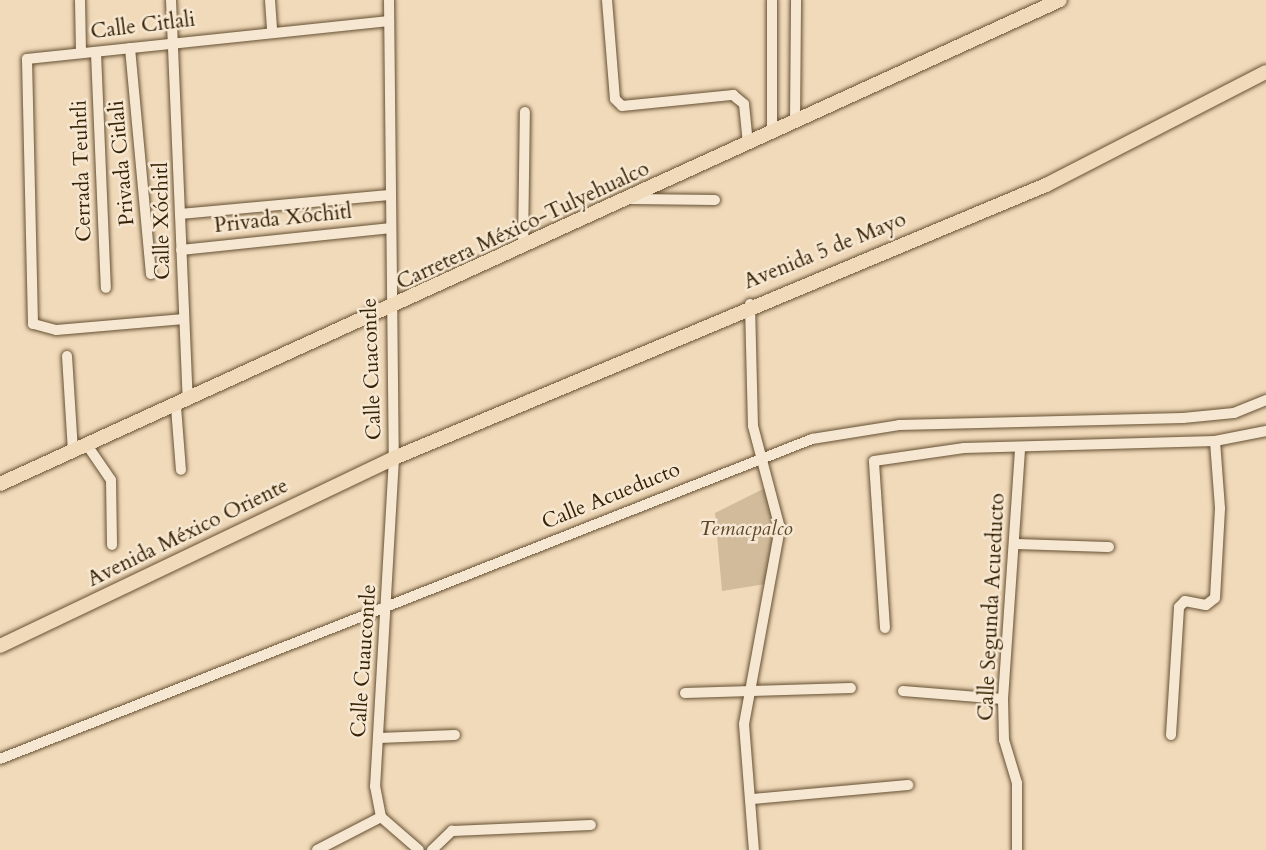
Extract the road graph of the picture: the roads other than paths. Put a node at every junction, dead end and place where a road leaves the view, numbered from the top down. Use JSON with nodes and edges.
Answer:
{"nodes":[{"id":1,"x":80,"y":0,"type":"edge"},
{"id":2,"x":171,"y":0,"type":"edge"},
{"id":3,"x":270,"y":0,"type":"edge"},
{"id":4,"x":389,"y":0,"type":"edge"},
{"id":5,"x":607,"y":0,"type":"edge"},
{"id":6,"x":772,"y":0,"type":"edge"},
{"id":7,"x":796,"y":0,"type":"edge"},
{"id":8,"x":1055,"y":1,"type":"edge"},
{"id":9,"x":389,"y":21,"type":"junction"},
{"id":10,"x":272,"y":32,"type":"junction"},
{"id":11,"x":172,"y":41,"type":"junction"},
{"id":12,"x":130,"y":48,"type":"junction"},
{"id":13,"x":82,"y":53,"type":"junction"},
{"id":14,"x":96,"y":53,"type":"junction"},
{"id":15,"x":1266,"y":72,"type":"edge"},
{"id":16,"x":525,"y":112,"type":"dead end"},
{"id":17,"x":795,"y":121,"type":"junction"},
{"id":18,"x":772,"y":132,"type":"junction"},
{"id":19,"x":748,"y":144,"type":"junction"},
{"id":20,"x":389,"y":195,"type":"junction"},
{"id":21,"x":632,"y":199,"type":"junction"},
{"id":22,"x":715,"y":200,"type":"dead end"},
{"id":23,"x":180,"y":214,"type":"junction"},
{"id":24,"x":389,"y":228,"type":"junction"},
{"id":25,"x":523,"y":247,"type":"junction"},
{"id":26,"x":181,"y":250,"type":"junction"},
{"id":27,"x":151,"y":274,"type":"dead end"},
{"id":28,"x":106,"y":288,"type":"dead end"},
{"id":29,"x":750,"y":304,"type":"junction"},
{"id":30,"x":388,"y":310,"type":"junction"},
{"id":31,"x":184,"y":319,"type":"junction"},
{"id":32,"x":67,"y":356,"type":"dead end"},
{"id":33,"x":1266,"y":400,"type":"edge"},
{"id":34,"x":182,"y":404,"type":"junction"},
{"id":35,"x":1266,"y":431,"type":"edge"},
{"id":36,"x":1214,"y":441,"type":"junction"},
{"id":37,"x":80,"y":448,"type":"junction"},
{"id":38,"x":1020,"y":448,"type":"junction"},
{"id":39,"x":761,"y":457,"type":"junction"},
{"id":40,"x":394,"y":458,"type":"junction"},
{"id":41,"x":181,"y":470,"type":"dead end"},
{"id":42,"x":0,"y":484,"type":"edge"},
{"id":43,"x":1014,"y":544,"type":"junction"},
{"id":44,"x":112,"y":545,"type":"dead end"},
{"id":45,"x":1109,"y":547,"type":"dead end"},
{"id":46,"x":388,"y":604,"type":"junction"},
{"id":47,"x":885,"y":628,"type":"dead end"},
{"id":48,"x":0,"y":646,"type":"edge"},
{"id":49,"x":851,"y":688,"type":"dead end"},
{"id":50,"x":753,"y":690,"type":"junction"},
{"id":51,"x":903,"y":691,"type":"dead end"},
{"id":52,"x":685,"y":693,"type":"dead end"},
{"id":53,"x":1003,"y":699,"type":"junction"},
{"id":54,"x":455,"y":735,"type":"dead end"},
{"id":55,"x":1171,"y":735,"type":"dead end"},
{"id":56,"x":379,"y":738,"type":"junction"},
{"id":57,"x":0,"y":759,"type":"edge"},
{"id":58,"x":908,"y":785,"type":"dead end"},
{"id":59,"x":752,"y":799,"type":"junction"},
{"id":60,"x":382,"y":817,"type":"junction"},
{"id":61,"x":591,"y":825,"type":"dead end"},
{"id":62,"x":317,"y":850,"type":"edge"},
{"id":63,"x":419,"y":850,"type":"edge"},
{"id":64,"x":432,"y":850,"type":"edge"},
{"id":65,"x":754,"y":850,"type":"edge"},
{"id":66,"x":1017,"y":850,"type":"edge"}],
"edges":[{"from":1,"to":13,"type":"street"},
{"from":2,"to":11,"type":"street","name":"Calle Xóchitl"},
{"from":3,"to":10,"type":"street"},
{"from":4,"to":9,"type":"street","name":"Calle Cuacontle"},
{"from":5,"to":19,"type":"street"},
{"from":6,"to":18,"type":"street"},
{"from":7,"to":17,"type":"street"},
{"from":8,"to":17,"type":"main road","name":"Carretera México-Tulyehualco"},
{"from":9,"to":10,"type":"street","name":"Calle Citlali"},
{"from":9,"to":20,"type":"street","name":"Calle Cuacontle"},
{"from":10,"to":11,"type":"street","name":"Calle Citlali"},
{"from":11,"to":12,"type":"street","name":"Calle Citlali"},
{"from":11,"to":23,"type":"street","name":"Calle Xóchitl"},
{"from":12,"to":14,"type":"street","name":"Calle Citlali"},
{"from":12,"to":27,"type":"street","name":"Privada Citlali"},
{"from":13,"to":14,"type":"street","name":"Calle Citlali"},
{"from":13,"to":31,"type":"street","name":"Calle Citlali"},
{"from":14,"to":28,"type":"street","name":"Cerrada Teuhtli"},
{"from":15,"to":29,"type":"main road","name":"Avenida 5 de Mayo"},
{"from":16,"to":25,"type":"street"},
{"from":17,"to":18,"type":"main road","name":"Carretera México-Tulyehualco"},
{"from":18,"to":19,"type":"main road","name":"Carretera México-Tulyehualco"},
{"from":19,"to":21,"type":"main road","name":"Carretera México-Tulyehualco"},
{"from":20,"to":23,"type":"street"},
{"from":20,"to":24,"type":"street","name":"Calle Cuacontle"},
{"from":21,"to":22,"type":"street"},
{"from":21,"to":25,"type":"main road","name":"Carretera México-Tulyehualco"},
{"from":23,"to":26,"type":"street","name":"Calle Xóchitl"},
{"from":24,"to":26,"type":"street","name":"Privada Xóchitl"},
{"from":24,"to":30,"type":"street","name":"Calle Cuacontle"},
{"from":25,"to":30,"type":"main road","name":"Carretera México-Tulyehualco"},
{"from":26,"to":31,"type":"street","name":"Calle Xóchitl"},
{"from":29,"to":39,"type":"street"},
{"from":29,"to":40,"type":"main road","name":"Avenida 5 de Mayo"},
{"from":30,"to":34,"type":"main road","name":"Carretera México-Tulyehualco"},
{"from":30,"to":40,"type":"street","name":"Calle Cuacontle"},
{"from":31,"to":34,"type":"street","name":"Calle Xóchitl"},
{"from":32,"to":37,"type":"street"},
{"from":33,"to":39,"type":"street","name":"Calle Acueducto"},
{"from":34,"to":37,"type":"main road","name":"Carretera México-Tulyehualco"},
{"from":34,"to":41,"type":"street","name":"Calle Xóchitl"},
{"from":35,"to":36,"type":"street"},
{"from":36,"to":38,"type":"street"},
{"from":36,"to":55,"type":"street"},
{"from":37,"to":42,"type":"main road","name":"Carretera México-Tulyehualco"},
{"from":37,"to":44,"type":"street"},
{"from":38,"to":43,"type":"street","name":"Calle Segunda Acueducto"},
{"from":38,"to":47,"type":"street"},
{"from":39,"to":46,"type":"street","name":"Calle Acueducto"},
{"from":39,"to":50,"type":"street"},
{"from":40,"to":46,"type":"street","name":"Calle Cuaucontle"},
{"from":40,"to":48,"type":"main road","name":"Avenida México Oriente"},
{"from":43,"to":45,"type":"street"},
{"from":43,"to":53,"type":"street","name":"Calle Segunda Acueducto"},
{"from":46,"to":56,"type":"street","name":"Calle Cuaucontle"},
{"from":46,"to":57,"type":"street","name":"Calle Acueducto"},
{"from":49,"to":50,"type":"street"},
{"from":50,"to":52,"type":"street"},
{"from":50,"to":59,"type":"street"},
{"from":51,"to":53,"type":"street"},
{"from":53,"to":66,"type":"street","name":"Calle Segunda Acueducto"},
{"from":54,"to":56,"type":"street"},
{"from":56,"to":60,"type":"street","name":"Calle Cuaucontle"},
{"from":58,"to":59,"type":"street"},
{"from":59,"to":65,"type":"street"},
{"from":60,"to":62,"type":"street"},
{"from":60,"to":63,"type":"street"},
{"from":61,"to":64,"type":"street"}]}
